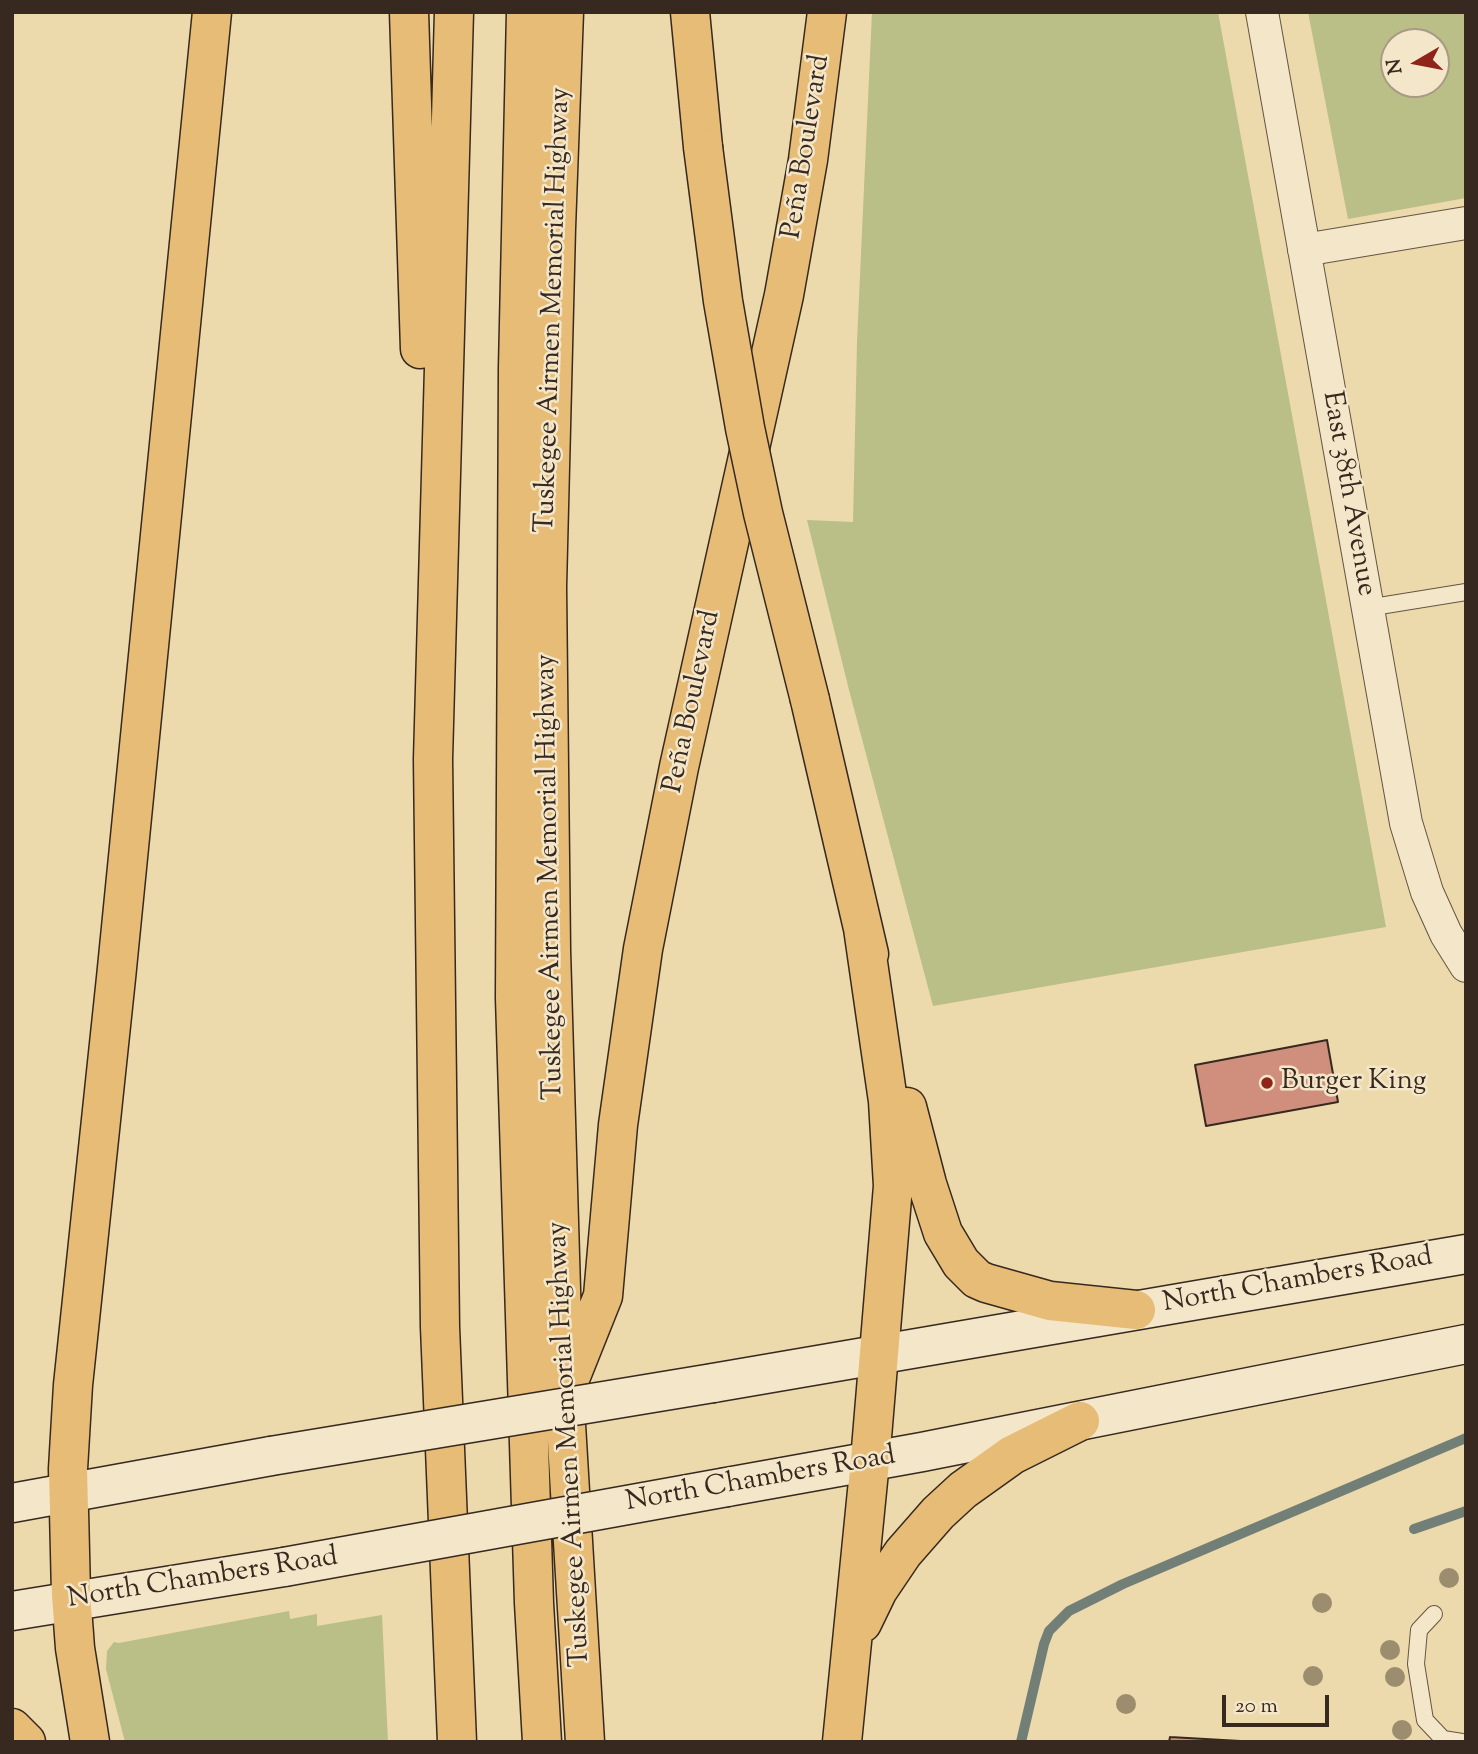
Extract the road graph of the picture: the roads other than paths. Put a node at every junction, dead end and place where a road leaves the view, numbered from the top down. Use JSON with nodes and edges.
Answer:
{"nodes":[{"id":1,"x":212,"y":12,"type":"edge"},
{"id":2,"x":409,"y":12,"type":"edge"},
{"id":3,"x":454,"y":12,"type":"edge"},
{"id":4,"x":526,"y":12,"type":"edge"},
{"id":5,"x":564,"y":12,"type":"edge"},
{"id":6,"x":690,"y":12,"type":"edge"},
{"id":7,"x":827,"y":12,"type":"edge"},
{"id":8,"x":1262,"y":12,"type":"edge"},
{"id":9,"x":1466,"y":223,"type":"edge"},
{"id":10,"x":1304,"y":250,"type":"junction"},
{"id":11,"x":1466,"y":592,"type":"edge"},
{"id":12,"x":1367,"y":608,"type":"junction"},
{"id":13,"x":433,"y":759,"type":"junction"},
{"id":14,"x":863,"y":928,"type":"junction"},
{"id":15,"x":1466,"y":965,"type":"edge"},
{"id":16,"x":1466,"y":1254,"type":"edge"},
{"id":17,"x":1136,"y":1310,"type":"junction"},
{"id":18,"x":1466,"y":1344,"type":"edge"},
{"id":19,"x":877,"y":1356,"type":"junction"},
{"id":20,"x":564,"y":1391,"type":"junction"},
{"id":21,"x":1080,"y":1421,"type":"junction"},
{"id":22,"x":870,"y":1461,"type":"junction"},
{"id":23,"x":68,"y":1492,"type":"junction"},
{"id":24,"x":12,"y":1503,"type":"edge"},
{"id":25,"x":72,"y":1601,"type":"junction"},
{"id":26,"x":12,"y":1611,"type":"edge"},
{"id":27,"x":1434,"y":1614,"type":"dead end"},
{"id":28,"x":852,"y":1651,"type":"junction"},
{"id":29,"x":12,"y":1728,"type":"edge"},
{"id":30,"x":26,"y":1742,"type":"edge"},
{"id":31,"x":90,"y":1742,"type":"edge"},
{"id":32,"x":455,"y":1742,"type":"edge"},
{"id":33,"x":542,"y":1742,"type":"edge"},
{"id":34,"x":585,"y":1742,"type":"edge"},
{"id":35,"x":842,"y":1742,"type":"edge"},
{"id":36,"x":1462,"y":1742,"type":"edge"}],
"edges":[{"from":1,"to":23,"type":"highway"},
{"from":2,"to":13,"type":"highway"},
{"from":3,"to":13,"type":"highway"},
{"from":4,"to":33,"type":"highway"},
{"from":5,"to":20,"type":"highway","name":"Tuskegee Airmen Memorial Highway"},
{"from":6,"to":14,"type":"highway","bridge":true},
{"from":7,"to":20,"type":"highway","name":"Peña Boulevard"},
{"from":8,"to":10,"type":"street","name":"East 38th Avenue"},
{"from":9,"to":10,"type":"street"},
{"from":10,"to":12,"type":"street","name":"East 38th Avenue"},
{"from":11,"to":12,"type":"lane"},
{"from":12,"to":15,"type":"street","name":"East 38th Avenue"},
{"from":13,"to":32,"type":"highway"},
{"from":14,"to":17,"type":"highway"},
{"from":14,"to":19,"type":"highway"},
{"from":16,"to":17,"type":"main road","name":"North Chambers Road"},
{"from":17,"to":19,"type":"main road","name":"North Chambers Road"},
{"from":18,"to":21,"type":"main road","name":"North Chambers Road"},
{"from":19,"to":22,"type":"highway"},
{"from":19,"to":23,"type":"main road","name":"North Chambers Road","bridge":true},
{"from":20,"to":34,"type":"highway","name":"Tuskegee Airmen Memorial Highway"},
{"from":21,"to":22,"type":"main road","name":"North Chambers Road"},
{"from":21,"to":28,"type":"highway"},
{"from":22,"to":25,"type":"main road","name":"North Chambers Road","bridge":true},
{"from":22,"to":28,"type":"highway"},
{"from":23,"to":24,"type":"main road","name":"North Chambers Road"},
{"from":23,"to":25,"type":"highway"},
{"from":25,"to":26,"type":"main road","name":"North Chambers Road"},
{"from":25,"to":31,"type":"highway"},
{"from":27,"to":36,"type":"lane"},
{"from":28,"to":35,"type":"highway"},
{"from":29,"to":30,"type":"highway"}]}
